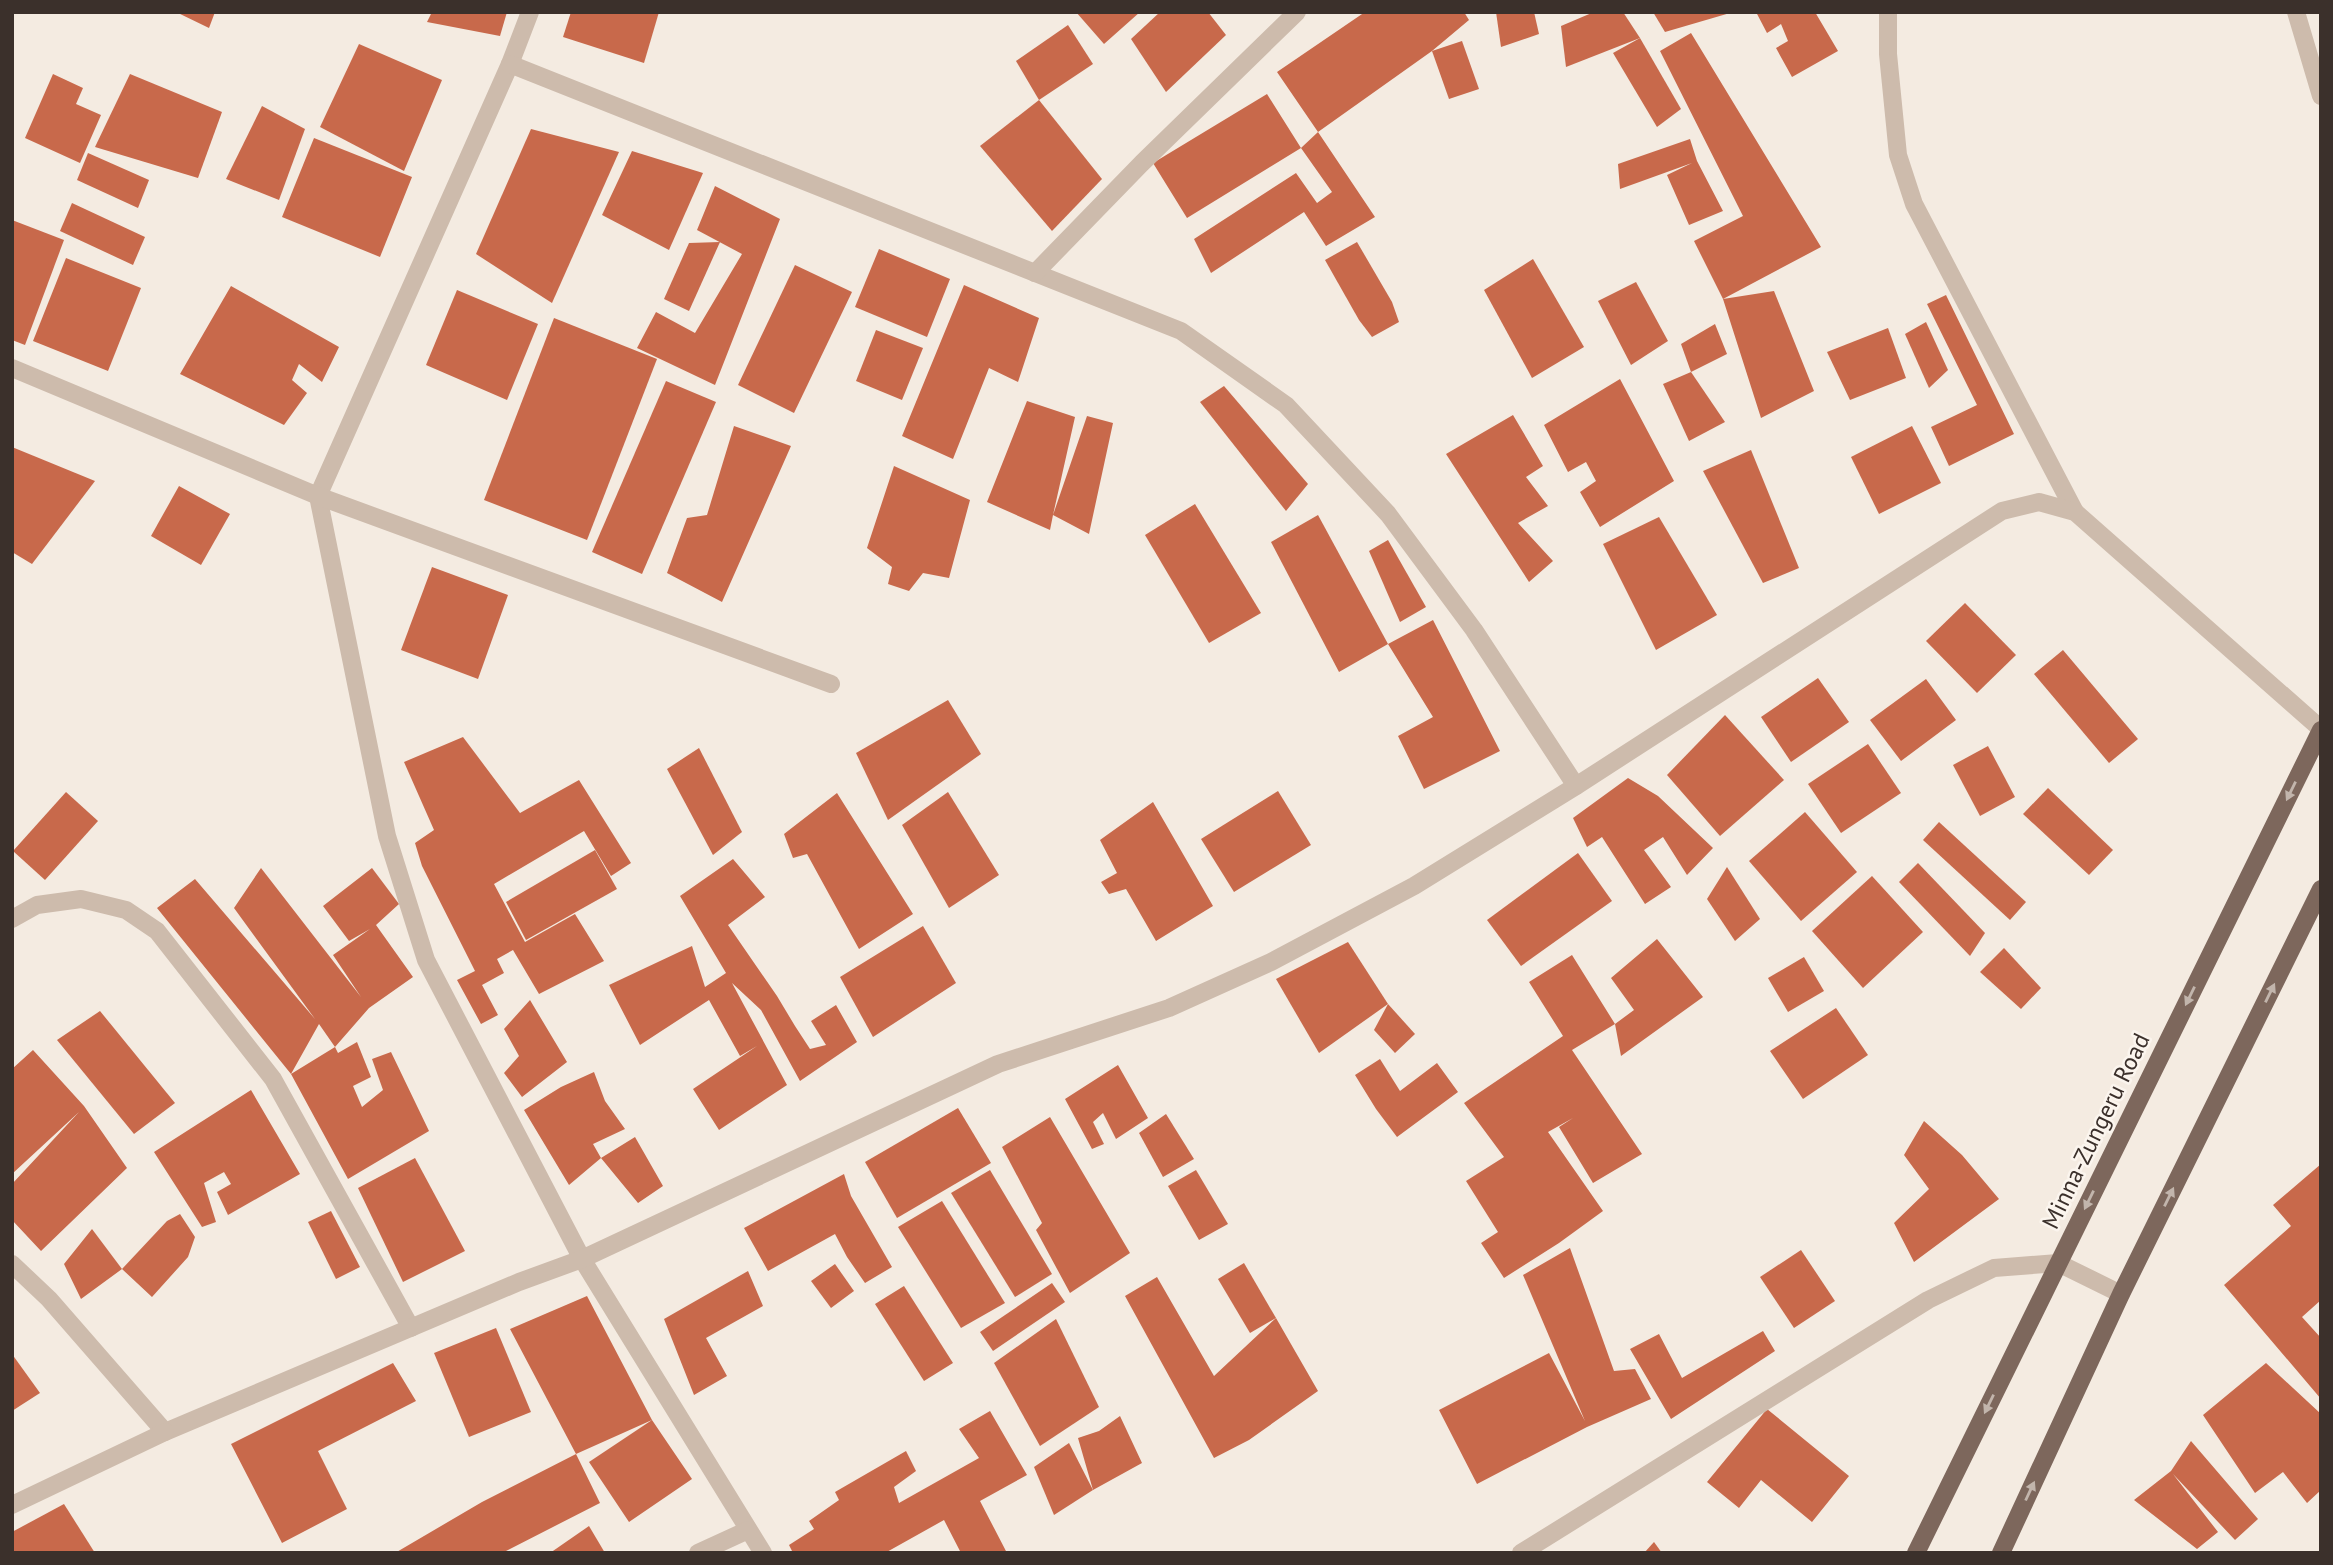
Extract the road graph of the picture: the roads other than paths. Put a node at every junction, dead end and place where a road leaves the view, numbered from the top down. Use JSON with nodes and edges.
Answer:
{"nodes":[{"id":1,"x":530,"y":12,"type":"edge"},
{"id":2,"x":1297,"y":12,"type":"edge"},
{"id":3,"x":1888,"y":12,"type":"edge"},
{"id":4,"x":2296,"y":12,"type":"edge"},
{"id":5,"x":510,"y":64,"type":"junction"},
{"id":6,"x":2321,"y":96,"type":"edge"},
{"id":7,"x":1035,"y":273,"type":"junction"},
{"id":8,"x":12,"y":368,"type":"edge"},
{"id":9,"x":318,"y":496,"type":"junction"},
{"id":10,"x":2076,"y":512,"type":"junction"},
{"id":11,"x":831,"y":684,"type":"dead end"},
{"id":12,"x":2321,"y":730,"type":"edge"},
{"id":13,"x":1576,"y":786,"type":"junction"},
{"id":14,"x":2321,"y":890,"type":"edge"},
{"id":15,"x":12,"y":919,"type":"edge"},
{"id":16,"x":582,"y":1259,"type":"junction"},
{"id":17,"x":2058,"y":1263,"type":"junction"},
{"id":18,"x":12,"y":1264,"type":"edge"},
{"id":19,"x":2121,"y":1294,"type":"junction"},
{"id":20,"x":411,"y":1328,"type":"junction"},
{"id":21,"x":165,"y":1432,"type":"junction"},
{"id":22,"x":12,"y":1504,"type":"edge"},
{"id":23,"x":748,"y":1530,"type":"junction"},
{"id":24,"x":698,"y":1553,"type":"edge"},
{"id":25,"x":762,"y":1553,"type":"edge"},
{"id":26,"x":1521,"y":1553,"type":"edge"},
{"id":27,"x":1916,"y":1553,"type":"edge"},
{"id":28,"x":2001,"y":1553,"type":"edge"}],
"edges":[{"from":1,"to":5,"type":"street"},
{"from":2,"to":7,"type":"street"},
{"from":3,"to":10,"type":"street"},
{"from":4,"to":6,"type":"street"},
{"from":5,"to":7,"type":"street"},
{"from":5,"to":9,"type":"street"},
{"from":7,"to":13,"type":"street"},
{"from":8,"to":9,"type":"street"},
{"from":9,"to":11,"type":"street"},
{"from":9,"to":16,"type":"street"},
{"from":10,"to":12,"type":"street"},
{"from":10,"to":13,"type":"street"},
{"from":12,"to":17,"type":"main road","name":"Minna-Zungeru Road","one_way":true},
{"from":13,"to":16,"type":"street"},
{"from":19,"to":14,"type":"main road","one_way":true},
{"from":15,"to":20,"type":"street"},
{"from":16,"to":20,"type":"street"},
{"from":16,"to":23,"type":"street"},
{"from":17,"to":19,"type":"street"},
{"from":17,"to":26,"type":"street"},
{"from":17,"to":27,"type":"main road","name":"Minna-Zungeru Road","one_way":true},
{"from":18,"to":21,"type":"street"},
{"from":28,"to":19,"type":"main road","one_way":true},
{"from":20,"to":21,"type":"street"},
{"from":21,"to":22,"type":"street"},
{"from":23,"to":24,"type":"street"},
{"from":23,"to":25,"type":"street"}]}
